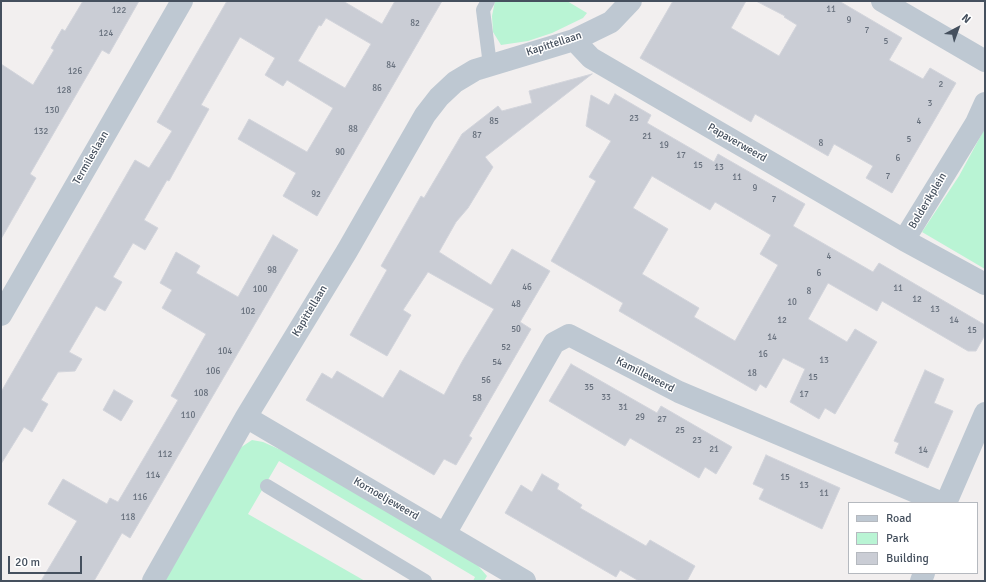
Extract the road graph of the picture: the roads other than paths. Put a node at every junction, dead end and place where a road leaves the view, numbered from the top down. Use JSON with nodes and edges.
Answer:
{"nodes":[{"id":1,"x":182,"y":1,"type":"edge"},
{"id":2,"x":488,"y":1,"type":"edge"},
{"id":3,"x":631,"y":1,"type":"edge"},
{"id":4,"x":882,"y":1,"type":"edge"},
{"id":5,"x":574,"y":40,"type":"junction"},
{"id":6,"x":985,"y":60,"type":"edge"},
{"id":7,"x":490,"y":64,"type":"junction"},
{"id":8,"x":985,"y":103,"type":"edge"},
{"id":9,"x":904,"y":240,"type":"junction"},
{"id":10,"x":985,"y":284,"type":"edge"},
{"id":11,"x":1,"y":315,"type":"edge"},
{"id":12,"x":985,"y":413,"type":"edge"},
{"id":13,"x":246,"y":417,"type":"junction"},
{"id":14,"x":267,"y":486,"type":"dead end"},
{"id":15,"x":940,"y":502,"type":"edge"},
{"id":16,"x":946,"y":502,"type":"edge"},
{"id":17,"x":445,"y":534,"type":"junction"},
{"id":18,"x":516,"y":579,"type":"edge"},
{"id":19,"x":153,"y":581,"type":"edge"},
{"id":20,"x":425,"y":581,"type":"edge"}],
"edges":[{"from":1,"to":11,"type":"street","name":"Termileslaan"},
{"from":2,"to":7,"type":"lane"},
{"from":3,"to":5,"type":"street","name":"Kapittellaan"},
{"from":4,"to":6,"type":"street"},
{"from":5,"to":7,"type":"street","name":"Kapittellaan"},
{"from":5,"to":9,"type":"street","name":"Papaverweerd"},
{"from":7,"to":13,"type":"street","name":"Kapittellaan"},
{"from":8,"to":9,"type":"street","name":"Bolderikplein"},
{"from":9,"to":10,"type":"street","name":"Bolderikplein"},
{"from":12,"to":16,"type":"street"},
{"from":13,"to":17,"type":"street","name":"Kornoeljeweerd"},
{"from":13,"to":19,"type":"street","name":"Kapittellaan"},
{"from":14,"to":20,"type":"lane"},
{"from":15,"to":17,"type":"street","name":"Kamilleweerd"},
{"from":17,"to":18,"type":"street","name":"Kornoeljeweerd"}]}
